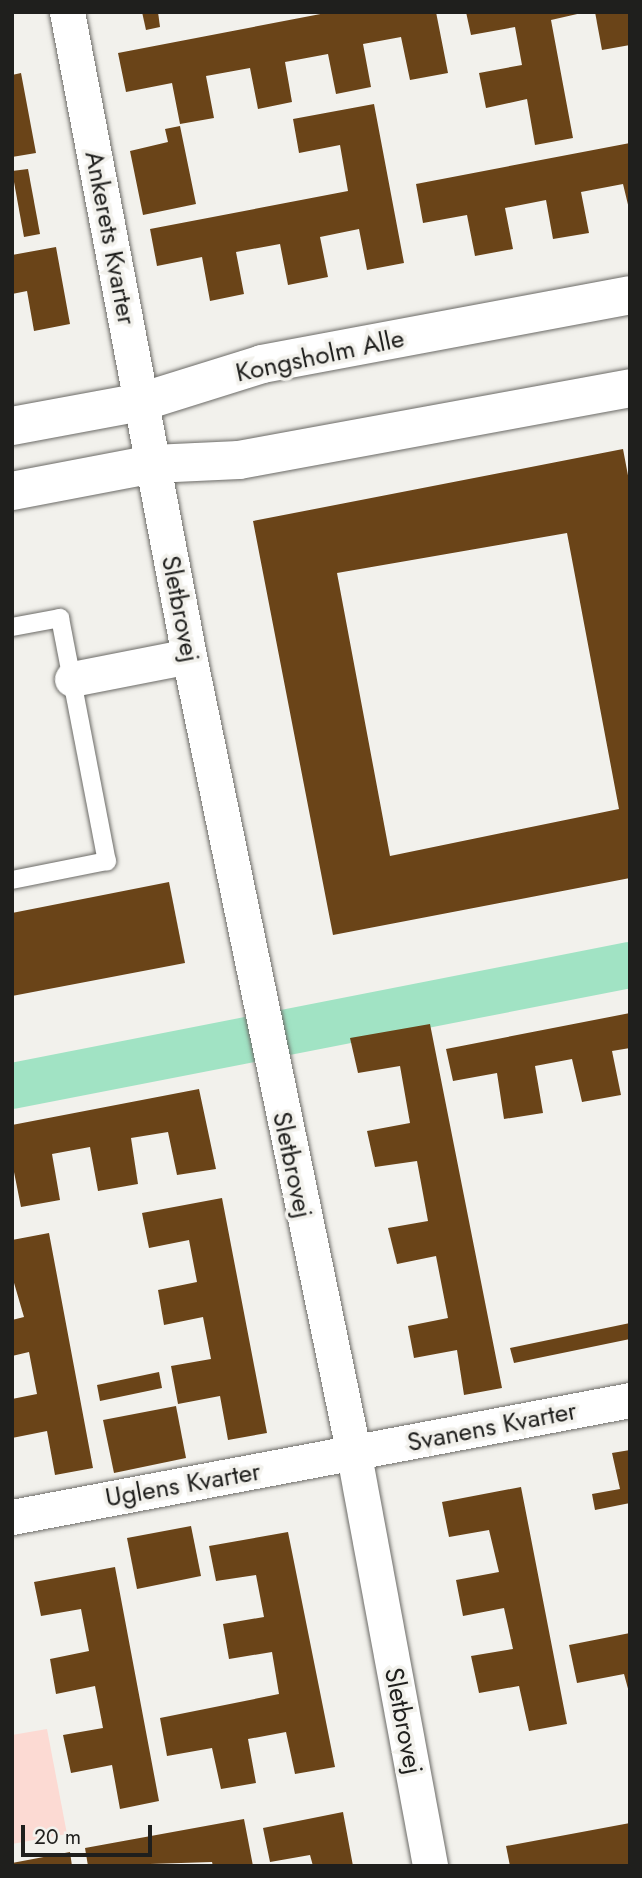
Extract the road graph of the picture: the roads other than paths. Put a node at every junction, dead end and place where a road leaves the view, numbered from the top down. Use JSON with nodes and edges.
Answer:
{"nodes":[{"id":1,"x":67,"y":12,"type":"edge"},
{"id":2,"x":630,"y":295,"type":"edge"},
{"id":3,"x":630,"y":388,"type":"edge"},
{"id":4,"x":141,"y":402,"type":"junction"},
{"id":5,"x":12,"y":426,"type":"edge"},
{"id":6,"x":152,"y":464,"type":"junction"},
{"id":7,"x":12,"y":491,"type":"edge"},
{"id":8,"x":12,"y":627,"type":"edge"},
{"id":9,"x":189,"y":656,"type":"junction"},
{"id":10,"x":72,"y":679,"type":"junction"},
{"id":11,"x":12,"y":880,"type":"edge"},
{"id":12,"x":630,"y":1400,"type":"edge"},
{"id":13,"x":354,"y":1455,"type":"junction"},
{"id":14,"x":12,"y":1517,"type":"edge"},
{"id":15,"x":430,"y":1866,"type":"edge"}],
"edges":[{"from":1,"to":4,"type":"street","name":"Ankerets Kvarter"},
{"from":2,"to":4,"type":"street","name":"Kongsholm Alle"},
{"from":3,"to":6,"type":"street"},
{"from":4,"to":5,"type":"street","name":"Kongsholm Alle"},
{"from":4,"to":6,"type":"street","name":"Ankerets Kvarter"},
{"from":6,"to":7,"type":"street"},
{"from":6,"to":9,"type":"street","name":"Sletbrovej"},
{"from":8,"to":10,"type":"lane"},
{"from":9,"to":10,"type":"street"},
{"from":9,"to":13,"type":"street","name":"Sletbrovej"},
{"from":10,"to":11,"type":"lane"},
{"from":12,"to":13,"type":"street","name":"Svanens Kvarter"},
{"from":13,"to":14,"type":"street","name":"Uglens Kvarter"},
{"from":13,"to":15,"type":"street","name":"Sletbrovej"}]}
